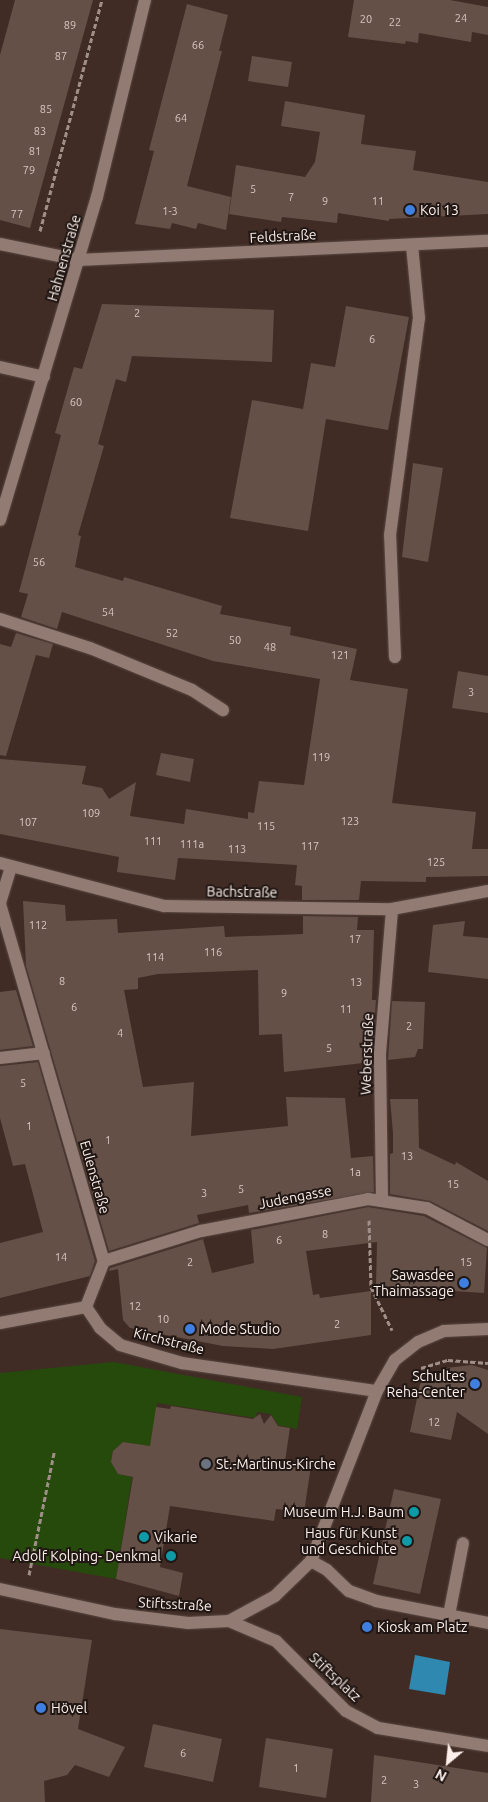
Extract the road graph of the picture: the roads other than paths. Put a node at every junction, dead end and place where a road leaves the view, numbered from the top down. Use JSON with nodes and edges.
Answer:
{"nodes":[{"id":1,"x":144,"y":0,"type":"edge"},
{"id":2,"x":488,"y":241,"type":"edge"},
{"id":3,"x":0,"y":244,"type":"edge"},
{"id":4,"x":412,"y":245,"type":"junction"},
{"id":5,"x":79,"y":260,"type":"junction"},
{"id":6,"x":0,"y":367,"type":"edge"},
{"id":7,"x":44,"y":377,"type":"junction"},
{"id":8,"x":0,"y":520,"type":"edge"},
{"id":9,"x":0,"y":619,"type":"edge"},
{"id":10,"x":395,"y":657,"type":"dead end"},
{"id":11,"x":223,"y":710,"type":"dead end"},
{"id":12,"x":6,"y":865,"type":"edge"},
{"id":13,"x":488,"y":891,"type":"edge"},
{"id":14,"x":392,"y":909,"type":"junction"},
{"id":15,"x":44,"y":1054,"type":"junction"},
{"id":16,"x":0,"y":1058,"type":"edge"},
{"id":17,"x":382,"y":1200,"type":"junction"},
{"id":18,"x":488,"y":1240,"type":"edge"},
{"id":19,"x":104,"y":1261,"type":"junction"},
{"id":20,"x":86,"y":1307,"type":"junction"},
{"id":21,"x":0,"y":1323,"type":"edge"},
{"id":22,"x":488,"y":1330,"type":"edge"},
{"id":23,"x":377,"y":1391,"type":"junction"},
{"id":24,"x":464,"y":1543,"type":"dead end"},
{"id":25,"x":311,"y":1561,"type":"junction"},
{"id":26,"x":0,"y":1588,"type":"edge"},
{"id":27,"x":449,"y":1615,"type":"junction"},
{"id":28,"x":229,"y":1621,"type":"junction"},
{"id":29,"x":488,"y":1623,"type":"edge"},
{"id":30,"x":488,"y":1746,"type":"edge"}],
"edges":[{"from":1,"to":5,"type":"street","name":"Hahnenstraße"},
{"from":2,"to":4,"type":"street","name":"Feldstraße"},
{"from":3,"to":5,"type":"street","name":"Feldstraße"},
{"from":4,"to":5,"type":"street","name":"Feldstraße"},
{"from":4,"to":10,"type":"street"},
{"from":5,"to":7,"type":"street","name":"Hahnenstraße"},
{"from":6,"to":7,"type":"street"},
{"from":7,"to":8,"type":"street","name":"Hahnenstraße"},
{"from":9,"to":11,"type":"street"},
{"from":12,"to":14,"type":"street","name":"Bachstraße"},
{"from":12,"to":15,"type":"street","name":"Eulenstraße"},
{"from":13,"to":14,"type":"street","name":"Bachstraße"},
{"from":14,"to":17,"type":"street","name":"Weberstraße"},
{"from":15,"to":16,"type":"street"},
{"from":15,"to":19,"type":"street","name":"Eulenstraße"},
{"from":17,"to":18,"type":"street","name":"Judengasse"},
{"from":17,"to":19,"type":"street","name":"Judengasse"},
{"from":19,"to":20,"type":"street"},
{"from":20,"to":21,"type":"street"},
{"from":20,"to":23,"type":"street","name":"Kirchstraße"},
{"from":22,"to":23,"type":"street","name":"Stiftsstraße"},
{"from":23,"to":25,"type":"street","name":"Stiftsstraße"},
{"from":24,"to":27,"type":"street"},
{"from":25,"to":27,"type":"street"},
{"from":25,"to":28,"type":"street","name":"Stiftsstraße"},
{"from":26,"to":28,"type":"street","name":"Stiftsstraße"},
{"from":27,"to":29,"type":"street"},
{"from":28,"to":30,"type":"street","name":"Stiftsplatz"}]}
